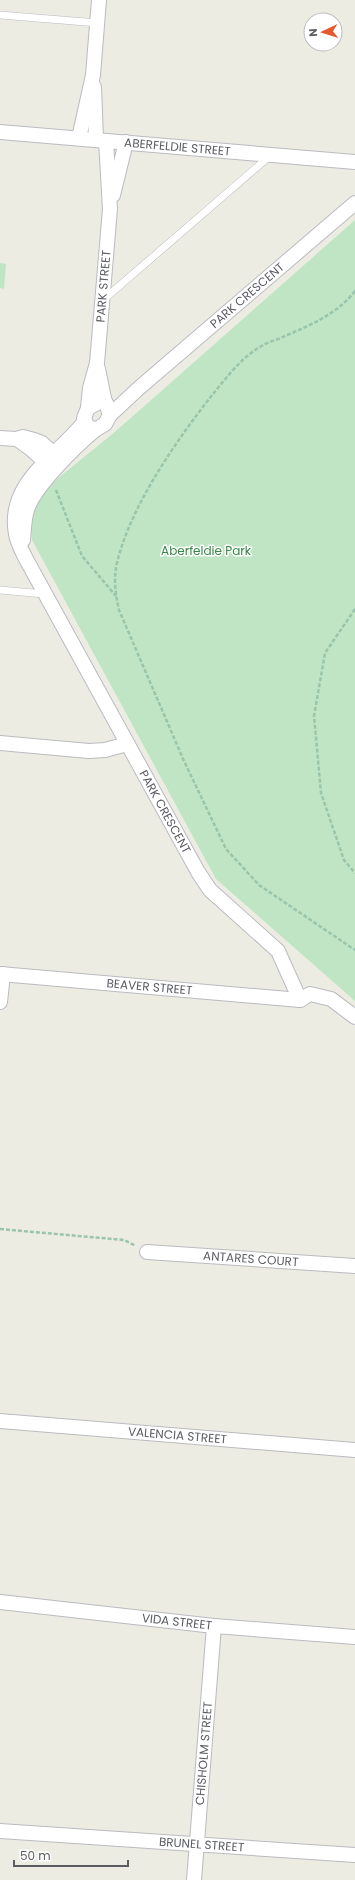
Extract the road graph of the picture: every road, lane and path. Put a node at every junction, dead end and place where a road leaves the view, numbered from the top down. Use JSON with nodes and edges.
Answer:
{"nodes":[{"id":1,"x":99,"y":0,"type":"edge"},
{"id":2,"x":0,"y":15,"type":"edge"},
{"id":3,"x":98,"y":23,"type":"junction"},
{"id":4,"x":93,"y":75,"type":"junction"},
{"id":5,"x":0,"y":132,"type":"edge"},
{"id":6,"x":79,"y":138,"type":"junction"},
{"id":7,"x":101,"y":140,"type":"junction"},
{"id":8,"x":126,"y":142,"type":"junction"},
{"id":9,"x":272,"y":155,"type":"junction"},
{"id":10,"x":355,"y":162,"type":"edge"},
{"id":11,"x":355,"y":203,"type":"edge"},
{"id":12,"x":110,"y":209,"type":"junction"},
{"id":13,"x":355,"y":291,"type":"edge"},
{"id":14,"x":103,"y":300,"type":"junction"},
{"id":15,"x":97,"y":363,"type":"junction"},
{"id":16,"x":107,"y":407,"type":"junction"},
{"id":17,"x":89,"y":420,"type":"junction"},
{"id":18,"x":0,"y":438,"type":"edge"},
{"id":19,"x":52,"y":465,"type":"junction"},
{"id":20,"x":0,"y":590,"type":"edge"},
{"id":21,"x":44,"y":594,"type":"junction"},
{"id":22,"x":116,"y":596,"type":"junction"},
{"id":23,"x":355,"y":609,"type":"edge"},
{"id":24,"x":0,"y":743,"type":"edge"},
{"id":25,"x":127,"y":744,"type":"junction"},
{"id":26,"x":355,"y":873,"type":"edge"},
{"id":27,"x":355,"y":950,"type":"edge"},
{"id":28,"x":2,"y":974,"type":"edge"},
{"id":29,"x":300,"y":1000,"type":"junction"},
{"id":30,"x":0,"y":1002,"type":"edge"},
{"id":31,"x":355,"y":1017,"type":"edge"},
{"id":32,"x":0,"y":1230,"type":"edge"},
{"id":33,"x":147,"y":1252,"type":"joint"},
{"id":34,"x":355,"y":1266,"type":"edge"},
{"id":35,"x":0,"y":1421,"type":"edge"},
{"id":36,"x":355,"y":1450,"type":"edge"},
{"id":37,"x":0,"y":1602,"type":"edge"},
{"id":38,"x":214,"y":1626,"type":"junction"},
{"id":39,"x":355,"y":1637,"type":"edge"},
{"id":40,"x":0,"y":1831,"type":"edge"},
{"id":41,"x":196,"y":1846,"type":"junction"},
{"id":42,"x":355,"y":1855,"type":"edge"},
{"id":43,"x":194,"y":1880,"type":"edge"}],
"edges":[{"from":1,"to":3,"type":"street","name":"PARK STREET"},
{"from":2,"to":3,"type":"lane"},
{"from":3,"to":4,"type":"street","name":"PARK STREET"},
{"from":4,"to":6,"type":"street","name":"PARK STREET"},
{"from":4,"to":7,"type":"street","name":"PARK STREET"},
{"from":5,"to":6,"type":"street","name":"ABERFELDIE STREET"},
{"from":6,"to":7,"type":"street","name":"ABERFELDIE STREET"},
{"from":7,"to":8,"type":"street","name":"ABERFELDIE STREET"},
{"from":7,"to":12,"type":"street","name":"PARK STREET"},
{"from":8,"to":9,"type":"street","name":"ABERFELDIE STREET"},
{"from":8,"to":12,"type":"street","name":"PARK STREET"},
{"from":9,"to":10,"type":"street","name":"ABERFELDIE STREET"},
{"from":9,"to":14,"type":"lane"},
{"from":11,"to":16,"type":"street","name":"PARK CRESCENT"},
{"from":12,"to":14,"type":"street","name":"PARK STREET"},
{"from":13,"to":22,"type":"path"},
{"from":14,"to":15,"type":"street","name":"PARK STREET"},
{"from":15,"to":16,"type":"street","name":"PARK STREET"},
{"from":15,"to":17,"type":"street","name":"PARK STREET"},
{"from":16,"to":17,"type":"street"},
{"from":16,"to":17,"type":"street","name":"PARK CRESCENT"},
{"from":17,"to":19,"type":"street","name":"PARK CRESCENT"},
{"from":18,"to":19,"type":"street"},
{"from":19,"to":21,"type":"street","name":"PARK CRESCENT"},
{"from":19,"to":22,"type":"path"},
{"from":20,"to":21,"type":"lane"},
{"from":21,"to":25,"type":"street","name":"PARK CRESCENT"},
{"from":22,"to":27,"type":"path"},
{"from":23,"to":26,"type":"path"},
{"from":24,"to":25,"type":"street"},
{"from":25,"to":29,"type":"street","name":"PARK CRESCENT"},
{"from":28,"to":29,"type":"street","name":"BEAVER STREET"},
{"from":28,"to":30,"type":"street"},
{"from":29,"to":31,"type":"street"},
{"from":32,"to":33,"type":"path"},
{"from":33,"to":34,"type":"street","name":"ANTARES COURT"},
{"from":35,"to":36,"type":"street","name":"VALENCIA STREET"},
{"from":37,"to":38,"type":"street","name":"VIDA STREET"},
{"from":38,"to":39,"type":"street","name":"VIDA STREET"},
{"from":38,"to":41,"type":"street","name":"CHISHOLM STREET"},
{"from":40,"to":41,"type":"street","name":"BRUNEL STREET"},
{"from":41,"to":42,"type":"street","name":"BRUNEL STREET"},
{"from":41,"to":43,"type":"street","name":"CHISHOLM STREET"}]}
